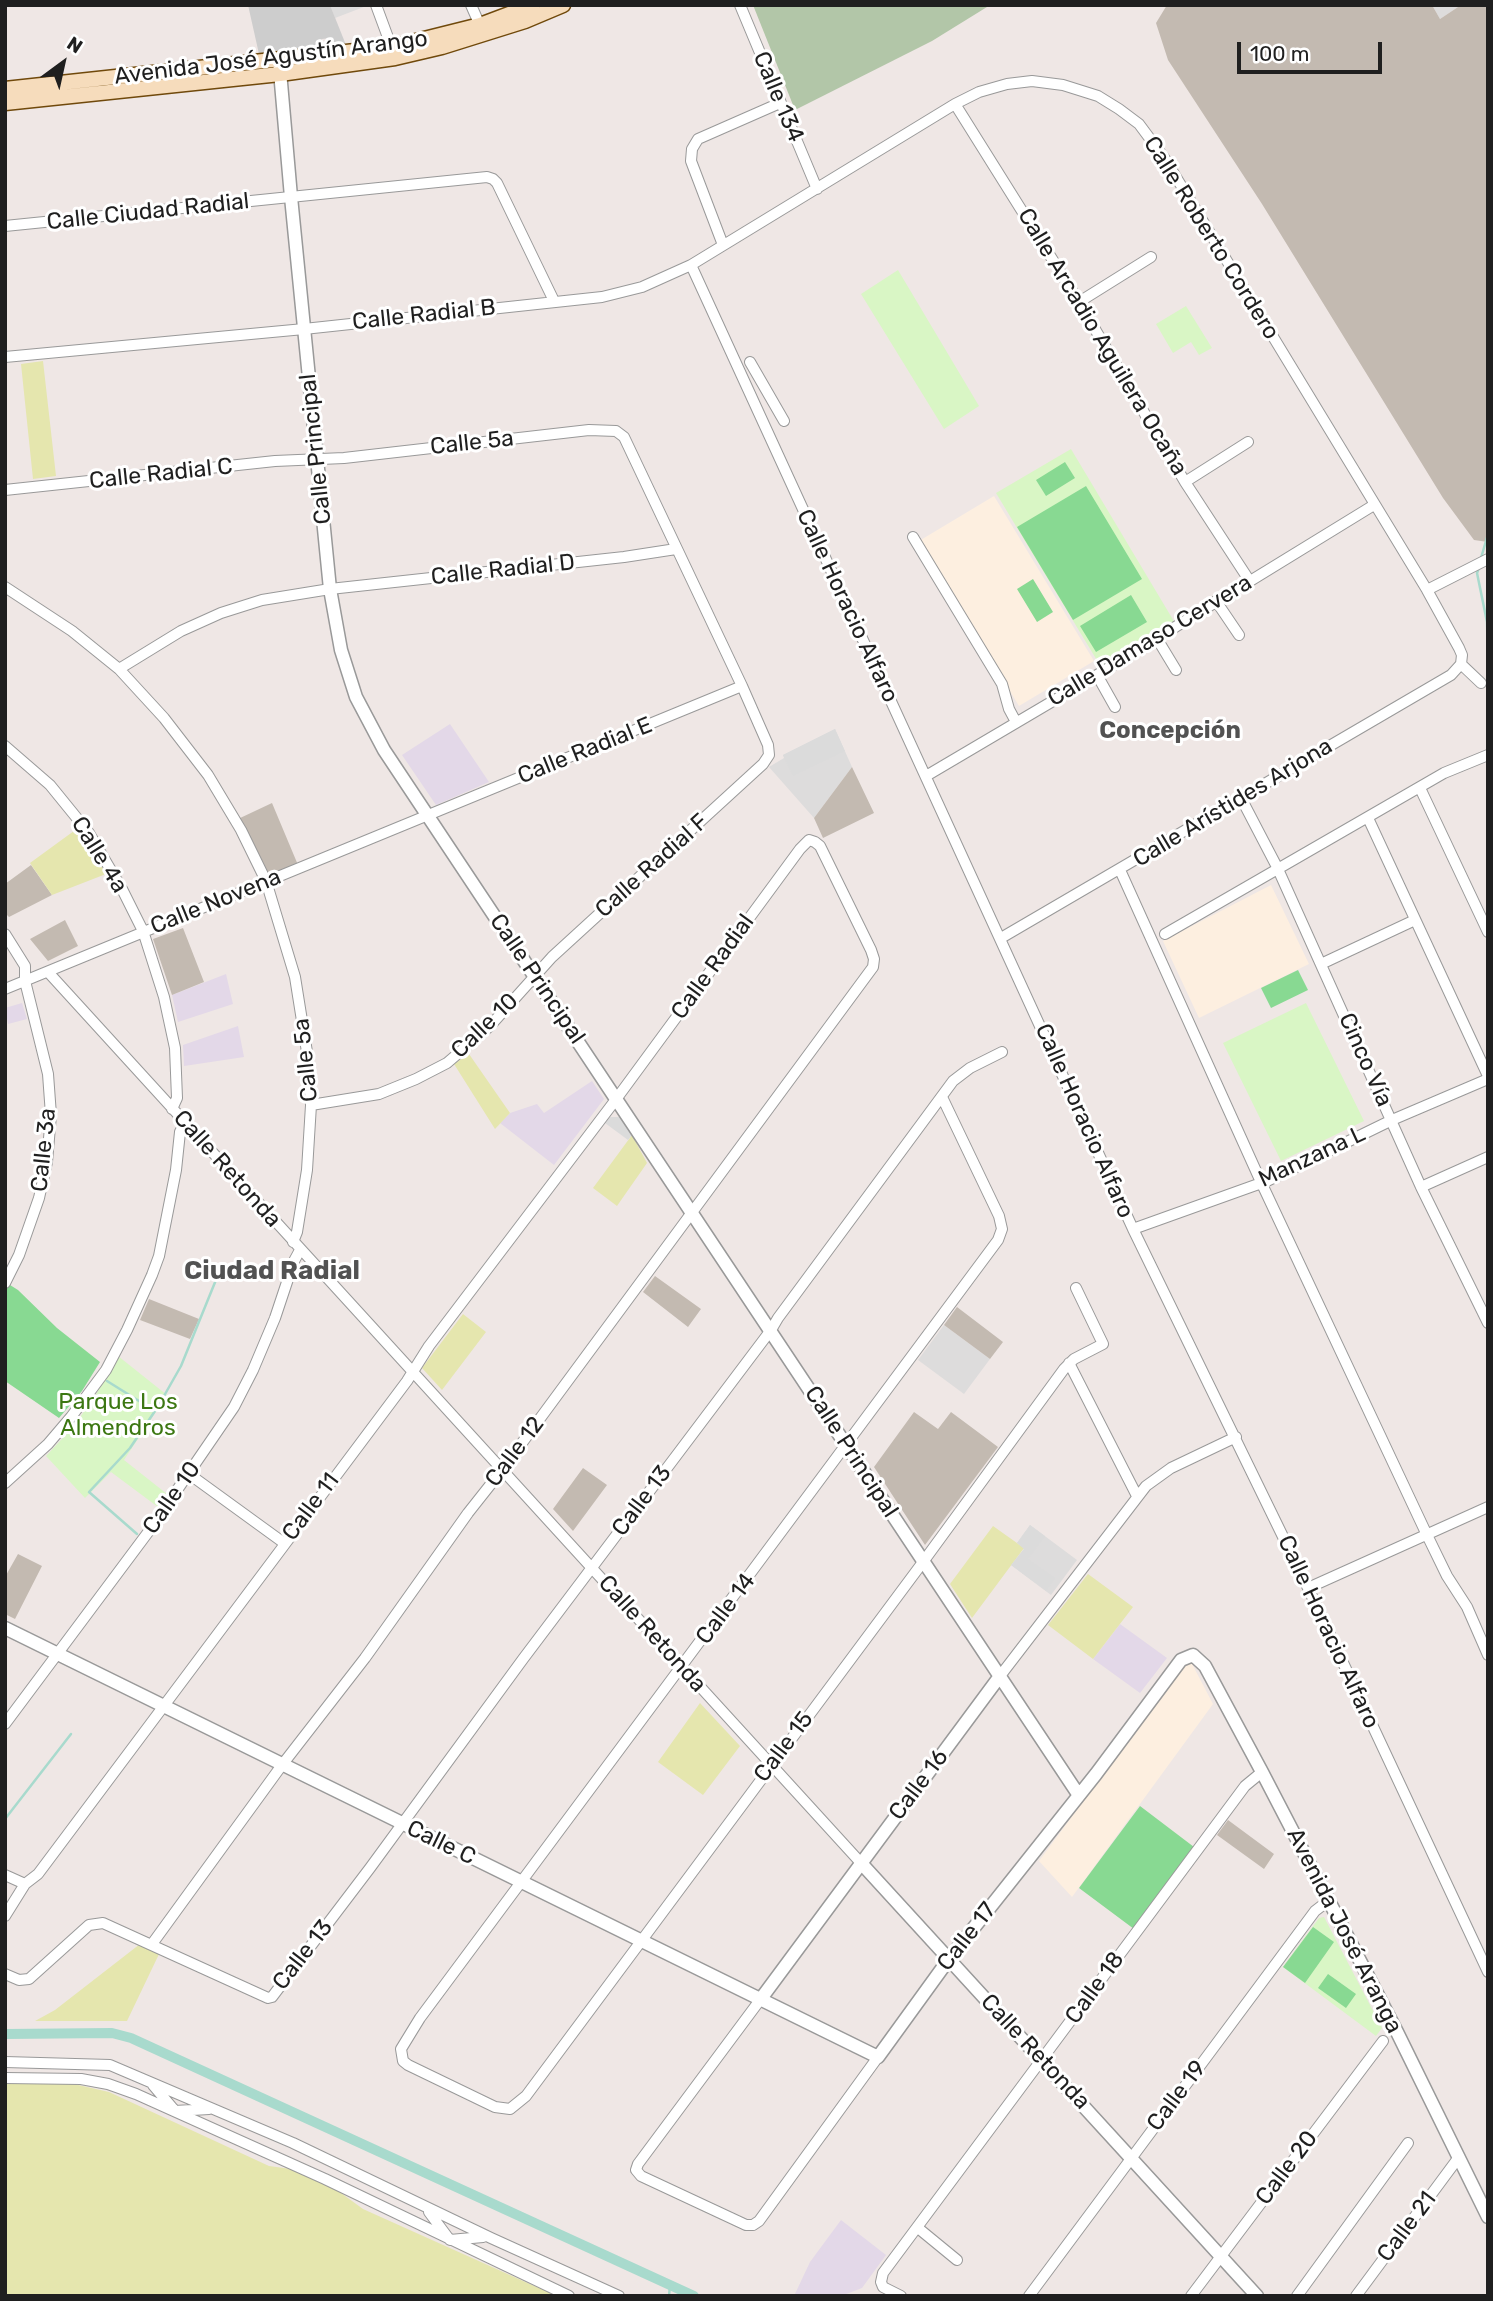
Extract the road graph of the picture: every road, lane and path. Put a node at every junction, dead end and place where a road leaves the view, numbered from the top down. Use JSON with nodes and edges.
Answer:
{"nodes":[{"id":1,"x":376,"y":5,"type":"edge"},
{"id":2,"x":471,"y":5,"type":"edge"},
{"id":3,"x":533,"y":5,"type":"edge"},
{"id":4,"x":563,"y":5,"type":"edge"},
{"id":5,"x":740,"y":5,"type":"edge"},
{"id":6,"x":482,"y":29,"type":"junction"},
{"id":7,"x":394,"y":53,"type":"junction"},
{"id":8,"x":280,"y":67,"type":"junction"},
{"id":9,"x":5,"y":89,"type":"edge"},
{"id":10,"x":5,"y":103,"type":"edge"},
{"id":11,"x":780,"y":103,"type":"junction"},
{"id":12,"x":955,"y":104,"type":"junction"},
{"id":13,"x":817,"y":188,"type":"junction"},
{"id":14,"x":290,"y":197,"type":"junction"},
{"id":15,"x":5,"y":226,"type":"edge"},
{"id":16,"x":723,"y":245,"type":"junction"},
{"id":17,"x":1151,"y":257,"type":"dead end"},
{"id":18,"x":691,"y":265,"type":"junction"},
{"id":19,"x":554,"y":301,"type":"junction"},
{"id":20,"x":1079,"y":302,"type":"junction"},
{"id":21,"x":304,"y":329,"type":"junction"},
{"id":22,"x":5,"y":357,"type":"edge"},
{"id":23,"x":750,"y":362,"type":"dead end"},
{"id":24,"x":756,"y":373,"type":"junction"},
{"id":25,"x":744,"y":379,"type":"junction"},
{"id":26,"x":784,"y":421,"type":"dead end"},
{"id":27,"x":1248,"y":442,"type":"dead end"},
{"id":28,"x":317,"y":459,"type":"junction"},
{"id":29,"x":1185,"y":482,"type":"junction"},
{"id":30,"x":5,"y":490,"type":"edge"},
{"id":31,"x":1374,"y":505,"type":"junction"},
{"id":32,"x":913,"y":537,"type":"dead end"},
{"id":33,"x":676,"y":549,"type":"junction"},
{"id":34,"x":1483,"y":561,"type":"edge"},
{"id":35,"x":1250,"y":580,"type":"junction"},
{"id":36,"x":5,"y":587,"type":"edge"},
{"id":37,"x":330,"y":589,"type":"junction"},
{"id":38,"x":1427,"y":590,"type":"junction"},
{"id":39,"x":1216,"y":601,"type":"junction"},
{"id":40,"x":1238,"y":635,"type":"dead end"},
{"id":41,"x":1156,"y":637,"type":"junction"},
{"id":42,"x":1461,"y":664,"type":"junction"},
{"id":43,"x":118,"y":669,"type":"junction"},
{"id":44,"x":1175,"y":670,"type":"dead end"},
{"id":45,"x":1097,"y":675,"type":"junction"},
{"id":46,"x":1481,"y":683,"type":"dead end"},
{"id":47,"x":742,"y":686,"type":"junction"},
{"id":48,"x":1115,"y":707,"type":"dead end"},
{"id":49,"x":1016,"y":722,"type":"junction"},
{"id":50,"x":5,"y":746,"type":"edge"},
{"id":51,"x":1488,"y":755,"type":"edge"},
{"id":52,"x":926,"y":776,"type":"junction"},
{"id":53,"x":1420,"y":788,"type":"junction"},
{"id":54,"x":1241,"y":798,"type":"junction"},
{"id":55,"x":428,"y":816,"type":"junction"},
{"id":56,"x":1368,"y":818,"type":"junction"},
{"id":57,"x":1278,"y":867,"type":"junction"},
{"id":58,"x":1120,"y":870,"type":"junction"},
{"id":59,"x":266,"y":881,"type":"junction"},
{"id":60,"x":1415,"y":920,"type":"junction"},
{"id":61,"x":143,"y":931,"type":"junction"},
{"id":62,"x":1488,"y":932,"type":"edge"},
{"id":63,"x":5,"y":934,"type":"edge"},
{"id":64,"x":1165,"y":934,"type":"dead end"},
{"id":65,"x":1001,"y":938,"type":"junction"},
{"id":66,"x":874,"y":960,"type":"joint"},
{"id":67,"x":1321,"y":964,"type":"junction"},
{"id":68,"x":48,"y":972,"type":"junction"},
{"id":69,"x":535,"y":977,"type":"junction"},
{"id":70,"x":25,"y":981,"type":"junction"},
{"id":71,"x":5,"y":989,"type":"edge"},
{"id":72,"x":1002,"y":1052,"type":"dead end"},
{"id":73,"x":1488,"y":1077,"type":"edge"},
{"id":74,"x":942,"y":1097,"type":"junction"},
{"id":75,"x":617,"y":1098,"type":"junction"},
{"id":76,"x":311,"y":1105,"type":"junction"},
{"id":77,"x":173,"y":1109,"type":"junction"},
{"id":78,"x":1392,"y":1119,"type":"junction"},
{"id":79,"x":185,"y":1123,"type":"junction"},
{"id":80,"x":1488,"y":1157,"type":"edge"},
{"id":81,"x":1267,"y":1180,"type":"junction"},
{"id":82,"x":1421,"y":1187,"type":"junction"},
{"id":83,"x":693,"y":1213,"type":"junction"},
{"id":84,"x":1133,"y":1229,"type":"junction"},
{"id":85,"x":297,"y":1246,"type":"junction"},
{"id":86,"x":5,"y":1283,"type":"edge"},
{"id":87,"x":1076,"y":1288,"type":"dead end"},
{"id":88,"x":1488,"y":1323,"type":"edge"},
{"id":89,"x":771,"y":1330,"type":"junction"},
{"id":90,"x":1069,"y":1363,"type":"junction"},
{"id":91,"x":413,"y":1371,"type":"junction"},
{"id":92,"x":1236,"y":1437,"type":"junction"},
{"id":93,"x":847,"y":1445,"type":"junction"},
{"id":94,"x":502,"y":1470,"type":"junction"},
{"id":95,"x":189,"y":1474,"type":"junction"},
{"id":96,"x":5,"y":1483,"type":"edge"},
{"id":97,"x":1137,"y":1496,"type":"junction"},
{"id":98,"x":1488,"y":1507,"type":"edge"},
{"id":99,"x":1427,"y":1535,"type":"junction"},
{"id":100,"x":284,"y":1543,"type":"junction"},
{"id":101,"x":923,"y":1562,"type":"junction"},
{"id":102,"x":592,"y":1567,"type":"junction"},
{"id":103,"x":1308,"y":1588,"type":"junction"},
{"id":104,"x":5,"y":1628,"type":"edge"},
{"id":105,"x":57,"y":1654,"type":"junction"},
{"id":106,"x":1189,"y":1655,"type":"joint"},
{"id":107,"x":1488,"y":1655,"type":"edge"},
{"id":108,"x":682,"y":1668,"type":"junction"},
{"id":109,"x":1000,"y":1676,"type":"junction"},
{"id":110,"x":162,"y":1706,"type":"junction"},
{"id":111,"x":5,"y":1724,"type":"edge"},
{"id":112,"x":282,"y":1765,"type":"junction"},
{"id":113,"x":771,"y":1765,"type":"junction"},
{"id":114,"x":1262,"y":1772,"type":"junction"},
{"id":115,"x":1078,"y":1794,"type":"junction"},
{"id":116,"x":401,"y":1824,"type":"junction"},
{"id":117,"x":861,"y":1863,"type":"junction"},
{"id":118,"x":5,"y":1875,"type":"edge"},
{"id":119,"x":521,"y":1881,"type":"junction"},
{"id":120,"x":25,"y":1884,"type":"junction"},
{"id":121,"x":1328,"y":1901,"type":"junction"},
{"id":122,"x":5,"y":1916,"type":"edge"},
{"id":123,"x":642,"y":1942,"type":"junction"},
{"id":124,"x":152,"y":1944,"type":"junction"},
{"id":125,"x":949,"y":1959,"type":"junction"},
{"id":126,"x":1488,"y":1972,"type":"edge"},
{"id":127,"x":5,"y":1974,"type":"edge"},
{"id":128,"x":760,"y":2000,"type":"junction"},
{"id":129,"x":1383,"y":2041,"type":"dead end"},
{"id":130,"x":401,"y":2056,"type":"joint"},
{"id":131,"x":878,"y":2057,"type":"junction"},
{"id":132,"x":1043,"y":2059,"type":"junction"},
{"id":133,"x":5,"y":2062,"type":"edge"},
{"id":134,"x":141,"y":2076,"type":"junction"},
{"id":135,"x":5,"y":2078,"type":"edge"},
{"id":136,"x":217,"y":2110,"type":"junction"},
{"id":137,"x":175,"y":2111,"type":"junction"},
{"id":138,"x":1408,"y":2143,"type":"dead end"},
{"id":139,"x":1132,"y":2157,"type":"junction"},
{"id":140,"x":1459,"y":2157,"type":"junction"},
{"id":141,"x":420,"y":2204,"type":"junction"},
{"id":142,"x":1488,"y":2217,"type":"edge"},
{"id":143,"x":753,"y":2225,"type":"joint"},
{"id":144,"x":918,"y":2228,"type":"junction"},
{"id":145,"x":491,"y":2238,"type":"junction"},
{"id":146,"x":449,"y":2240,"type":"junction"},
{"id":147,"x":1220,"y":2256,"type":"junction"},
{"id":148,"x":957,"y":2260,"type":"dead end"},
{"id":149,"x":569,"y":2296,"type":"edge"},
{"id":150,"x":619,"y":2296,"type":"edge"},
{"id":151,"x":901,"y":2296,"type":"edge"},
{"id":152,"x":1029,"y":2296,"type":"edge"},
{"id":153,"x":1191,"y":2296,"type":"edge"},
{"id":154,"x":1257,"y":2296,"type":"edge"},
{"id":155,"x":1297,"y":2296,"type":"edge"},
{"id":156,"x":1356,"y":2296,"type":"edge"}],
"edges":[{"from":1,"to":7,"type":"street"},
{"from":2,"to":6,"type":"street"},
{"from":3,"to":6,"type":"main road","name":"Avenida José Agustín Arango"},
{"from":4,"to":6,"type":"main road","name":"Avenida José Agustín Arango"},
{"from":5,"to":11,"type":"street","name":"Calle 134"},
{"from":6,"to":7,"type":"main road","name":"Avenida José Agustín Arango"},
{"from":7,"to":8,"type":"main road","name":"Avenida José Agustín Arango"},
{"from":8,"to":9,"type":"main road","name":"Avenida José Agustín Arango"},
{"from":8,"to":10,"type":"main road","name":"Avenida José Agustín Arango"},
{"from":8,"to":14,"type":"street","name":"Calle Principal"},
{"from":11,"to":13,"type":"street","name":"Calle 134"},
{"from":11,"to":16,"type":"street"},
{"from":12,"to":13,"type":"street","name":"Calle Roberto Cordero"},
{"from":12,"to":20,"type":"street","name":"Calle Arcadio Aguilera Ocaña"},
{"from":12,"to":31,"type":"street","name":"Calle Roberto Cordero"},
{"from":13,"to":16,"type":"street","name":"Calle Radial B"},
{"from":14,"to":15,"type":"street","name":"Calle Ciudad Radial"},
{"from":14,"to":19,"type":"street","name":"Calle Ciudad Radial"},
{"from":14,"to":21,"type":"street","name":"Calle Principal"},
{"from":16,"to":18,"type":"street","name":"Calle Radial B"},
{"from":17,"to":20,"type":"street"},
{"from":18,"to":19,"type":"street","name":"Calle Radial B"},
{"from":18,"to":25,"type":"street","name":"Calle Horacio Alfaro"},
{"from":19,"to":21,"type":"street","name":"Calle Radial B"},
{"from":20,"to":29,"type":"street","name":"Calle Arcadio Aguilera Ocaña"},
{"from":21,"to":22,"type":"street","name":"Calle Radial B"},
{"from":21,"to":28,"type":"street","name":"Calle Principal"},
{"from":23,"to":24,"type":"street"},
{"from":24,"to":25,"type":"street"},
{"from":24,"to":26,"type":"street"},
{"from":25,"to":52,"type":"street","name":"Calle Horacio Alfaro"},
{"from":27,"to":29,"type":"street"},
{"from":28,"to":30,"type":"street","name":"Calle Radial C"},
{"from":28,"to":33,"type":"street","name":"Calle 5a"},
{"from":28,"to":37,"type":"street","name":"Calle Principal"},
{"from":29,"to":35,"type":"street","name":"Calle Arcadio Aguilera Ocaña"},
{"from":31,"to":35,"type":"street","name":"Calle Damaso Cervera"},
{"from":31,"to":38,"type":"street","name":"Calle Roberto Cordero"},
{"from":32,"to":49,"type":"street"},
{"from":33,"to":37,"type":"street","name":"Calle Radial D"},
{"from":33,"to":47,"type":"street"},
{"from":34,"to":38,"type":"street"},
{"from":35,"to":39,"type":"street","name":"Calle Damaso Cervera"},
{"from":36,"to":43,"type":"street","name":"Calle 5a"},
{"from":37,"to":43,"type":"street","name":"Calle Radial D"},
{"from":37,"to":55,"type":"street","name":"Calle Principal"},
{"from":38,"to":42,"type":"street","name":"Calle Roberto Cordero"},
{"from":39,"to":40,"type":"street"},
{"from":39,"to":41,"type":"street","name":"Calle Damaso Cervera"},
{"from":41,"to":44,"type":"street"},
{"from":41,"to":45,"type":"street","name":"Calle Damaso Cervera"},
{"from":42,"to":46,"type":"street"},
{"from":42,"to":54,"type":"street","name":"Calle Arístides Arjona"},
{"from":43,"to":59,"type":"street","name":"Calle 5a"},
{"from":45,"to":48,"type":"street"},
{"from":45,"to":49,"type":"street","name":"Calle Damaso Cervera"},
{"from":47,"to":55,"type":"street","name":"Calle Radial E"},
{"from":47,"to":69,"type":"street","name":"Calle Radial F"},
{"from":49,"to":52,"type":"street","name":"Calle Damaso Cervera"},
{"from":50,"to":61,"type":"street","name":"Calle 4a"},
{"from":51,"to":53,"type":"street"},
{"from":52,"to":65,"type":"street","name":"Calle Horacio Alfaro"},
{"from":53,"to":56,"type":"street"},
{"from":53,"to":62,"type":"street"},
{"from":54,"to":57,"type":"street","name":"Cinco Vía"},
{"from":54,"to":58,"type":"street","name":"Calle Arístides Arjona"},
{"from":55,"to":59,"type":"street","name":"Calle Novena"},
{"from":55,"to":69,"type":"street","name":"Calle Principal"},
{"from":56,"to":57,"type":"street"},
{"from":56,"to":60,"type":"street"},
{"from":57,"to":64,"type":"street"},
{"from":57,"to":67,"type":"street","name":"Cinco Vía"},
{"from":58,"to":65,"type":"street","name":"Calle Arístides Arjona"},
{"from":58,"to":81,"type":"street"},
{"from":59,"to":61,"type":"street","name":"Calle Novena"},
{"from":59,"to":76,"type":"street","name":"Calle 5a"},
{"from":60,"to":67,"type":"street"},
{"from":60,"to":73,"type":"street"},
{"from":61,"to":68,"type":"street","name":"Calle Novena"},
{"from":61,"to":77,"type":"street","name":"Calle 4a"},
{"from":63,"to":70,"type":"street","name":"Calle 3a"},
{"from":65,"to":84,"type":"street","name":"Calle Horacio Alfaro"},
{"from":66,"to":75,"type":"street","name":"Calle Radial"},
{"from":66,"to":83,"type":"street","name":"Calle 12"},
{"from":67,"to":78,"type":"street","name":"Cinco Vía"},
{"from":68,"to":70,"type":"street","name":"Calle Novena"},
{"from":68,"to":77,"type":"street","name":"Calle Retonda"},
{"from":69,"to":75,"type":"street","name":"Calle Principal"},
{"from":69,"to":76,"type":"street","name":"Calle 10"},
{"from":70,"to":71,"type":"street","name":"Calle Novena"},
{"from":70,"to":86,"type":"street","name":"Calle 3a"},
{"from":72,"to":74,"type":"street","name":"Calle 13"},
{"from":73,"to":78,"type":"street","name":"Manzana L"},
{"from":74,"to":89,"type":"street","name":"Calle 13"},
{"from":74,"to":93,"type":"street","name":"Calle 14"},
{"from":75,"to":83,"type":"street","name":"Calle Principal"},
{"from":75,"to":91,"type":"street","name":"Calle 11"},
{"from":76,"to":85,"type":"street","name":"Calle 5a"},
{"from":77,"to":79,"type":"street","name":"Calle Retonda"},
{"from":78,"to":81,"type":"street","name":"Manzana L"},
{"from":78,"to":82,"type":"street","name":"Cinco Vía"},
{"from":79,"to":85,"type":"street","name":"Calle Retonda"},
{"from":79,"to":96,"type":"street"},
{"from":80,"to":82,"type":"street"},
{"from":81,"to":84,"type":"street","name":"Manzana L"},
{"from":81,"to":99,"type":"street"},
{"from":82,"to":88,"type":"street","name":"Cinco Vía"},
{"from":83,"to":89,"type":"street","name":"Calle Principal"},
{"from":83,"to":94,"type":"street","name":"Calle 12"},
{"from":84,"to":92,"type":"street","name":"Calle Horacio Alfaro"},
{"from":85,"to":91,"type":"street","name":"Calle Retonda"},
{"from":85,"to":95,"type":"street","name":"Calle 10"},
{"from":87,"to":90,"type":"street","name":"Calle 15"},
{"from":89,"to":93,"type":"street","name":"Calle Principal"},
{"from":89,"to":102,"type":"street","name":"Calle 13"},
{"from":90,"to":97,"type":"street"},
{"from":90,"to":101,"type":"street","name":"Calle 15"},
{"from":91,"to":94,"type":"street","name":"Calle Retonda"},
{"from":91,"to":100,"type":"street","name":"Calle 11"},
{"from":92,"to":97,"type":"street","name":"Calle 16"},
{"from":92,"to":103,"type":"street","name":"Calle Horacio Alfaro"},
{"from":93,"to":101,"type":"street","name":"Calle Principal"},
{"from":93,"to":108,"type":"street","name":"Calle 14"},
{"from":94,"to":102,"type":"street","name":"Calle Retonda"},
{"from":94,"to":112,"type":"street","name":"Calle 12"},
{"from":95,"to":100,"type":"street"},
{"from":95,"to":105,"type":"street","name":"Calle 10"},
{"from":97,"to":109,"type":"street","name":"Calle 16"},
{"from":98,"to":99,"type":"street"},
{"from":99,"to":103,"type":"street"},
{"from":99,"to":107,"type":"street"},
{"from":100,"to":110,"type":"street","name":"Calle 11"},
{"from":101,"to":109,"type":"street","name":"Calle Principal"},
{"from":101,"to":113,"type":"street","name":"Calle 15"},
{"from":102,"to":108,"type":"street","name":"Calle Retonda"},
{"from":102,"to":116,"type":"street","name":"Calle 13"},
{"from":103,"to":126,"type":"street","name":"Calle Horacio Alfaro"},
{"from":104,"to":105,"type":"street","name":"Calle C"},
{"from":105,"to":110,"type":"street","name":"Calle C"},
{"from":105,"to":111,"type":"street","name":"Calle 10"},
{"from":106,"to":114,"type":"street","name":"Avenida José Aranga"},
{"from":106,"to":115,"type":"street","name":"Calle 17"},
{"from":108,"to":113,"type":"street","name":"Calle Retonda"},
{"from":108,"to":119,"type":"street","name":"Calle 14"},
{"from":109,"to":115,"type":"street","name":"Calle Principal"},
{"from":109,"to":117,"type":"street","name":"Calle 16"},
{"from":110,"to":112,"type":"street","name":"Calle C"},
{"from":110,"to":120,"type":"street","name":"Calle 11"},
{"from":112,"to":116,"type":"street","name":"Calle C"},
{"from":112,"to":124,"type":"street","name":"Calle 12"},
{"from":113,"to":117,"type":"street","name":"Calle Retonda"},
{"from":113,"to":123,"type":"street","name":"Calle 15"},
{"from":114,"to":121,"type":"street","name":"Avenida José Aranga"},
{"from":114,"to":132,"type":"street","name":"Calle 18"},
{"from":115,"to":125,"type":"street","name":"Calle 17"},
{"from":116,"to":119,"type":"street","name":"Calle C"},
{"from":116,"to":124,"type":"street","name":"Calle 13"},
{"from":117,"to":125,"type":"street","name":"Calle Retonda"},
{"from":117,"to":128,"type":"street","name":"Calle 16"},
{"from":118,"to":120,"type":"street"},
{"from":119,"to":123,"type":"street","name":"Calle C"},
{"from":119,"to":130,"type":"street","name":"Calle 14"},
{"from":120,"to":122,"type":"street","name":"Calle 11"},
{"from":121,"to":139,"type":"street","name":"Calle 19"},
{"from":121,"to":140,"type":"street","name":"Avenida José Aranga"},
{"from":123,"to":128,"type":"street","name":"Calle C"},
{"from":123,"to":130,"type":"street","name":"Calle 15"},
{"from":124,"to":127,"type":"street"},
{"from":125,"to":131,"type":"street","name":"Calle 17"},
{"from":125,"to":132,"type":"street","name":"Calle Retonda"},
{"from":128,"to":131,"type":"street","name":"Calle C"},
{"from":128,"to":143,"type":"street","name":"Calle 16"},
{"from":129,"to":147,"type":"street","name":"Calle 20"},
{"from":131,"to":143,"type":"street","name":"Calle 17"},
{"from":132,"to":139,"type":"street","name":"Calle Retonda"},
{"from":132,"to":144,"type":"street","name":"Calle 18"},
{"from":133,"to":134,"type":"street"},
{"from":134,"to":136,"type":"street"},
{"from":134,"to":137,"type":"street"},
{"from":135,"to":137,"type":"street"},
{"from":136,"to":137,"type":"street"},
{"from":136,"to":141,"type":"street"},
{"from":137,"to":146,"type":"street"},
{"from":138,"to":155,"type":"street"},
{"from":139,"to":147,"type":"street","name":"Calle Retonda"},
{"from":139,"to":152,"type":"street","name":"Calle 19"},
{"from":140,"to":142,"type":"street","name":"Avenida José Aranga"},
{"from":140,"to":156,"type":"street","name":"Calle 21"},
{"from":141,"to":145,"type":"street"},
{"from":141,"to":146,"type":"street"},
{"from":144,"to":148,"type":"street"},
{"from":144,"to":151,"type":"street","name":"Calle 18"},
{"from":145,"to":146,"type":"street"},
{"from":145,"to":150,"type":"street"},
{"from":146,"to":149,"type":"street"},
{"from":147,"to":153,"type":"street","name":"Calle 20"},
{"from":147,"to":154,"type":"street","name":"Calle Retonda"}]}
